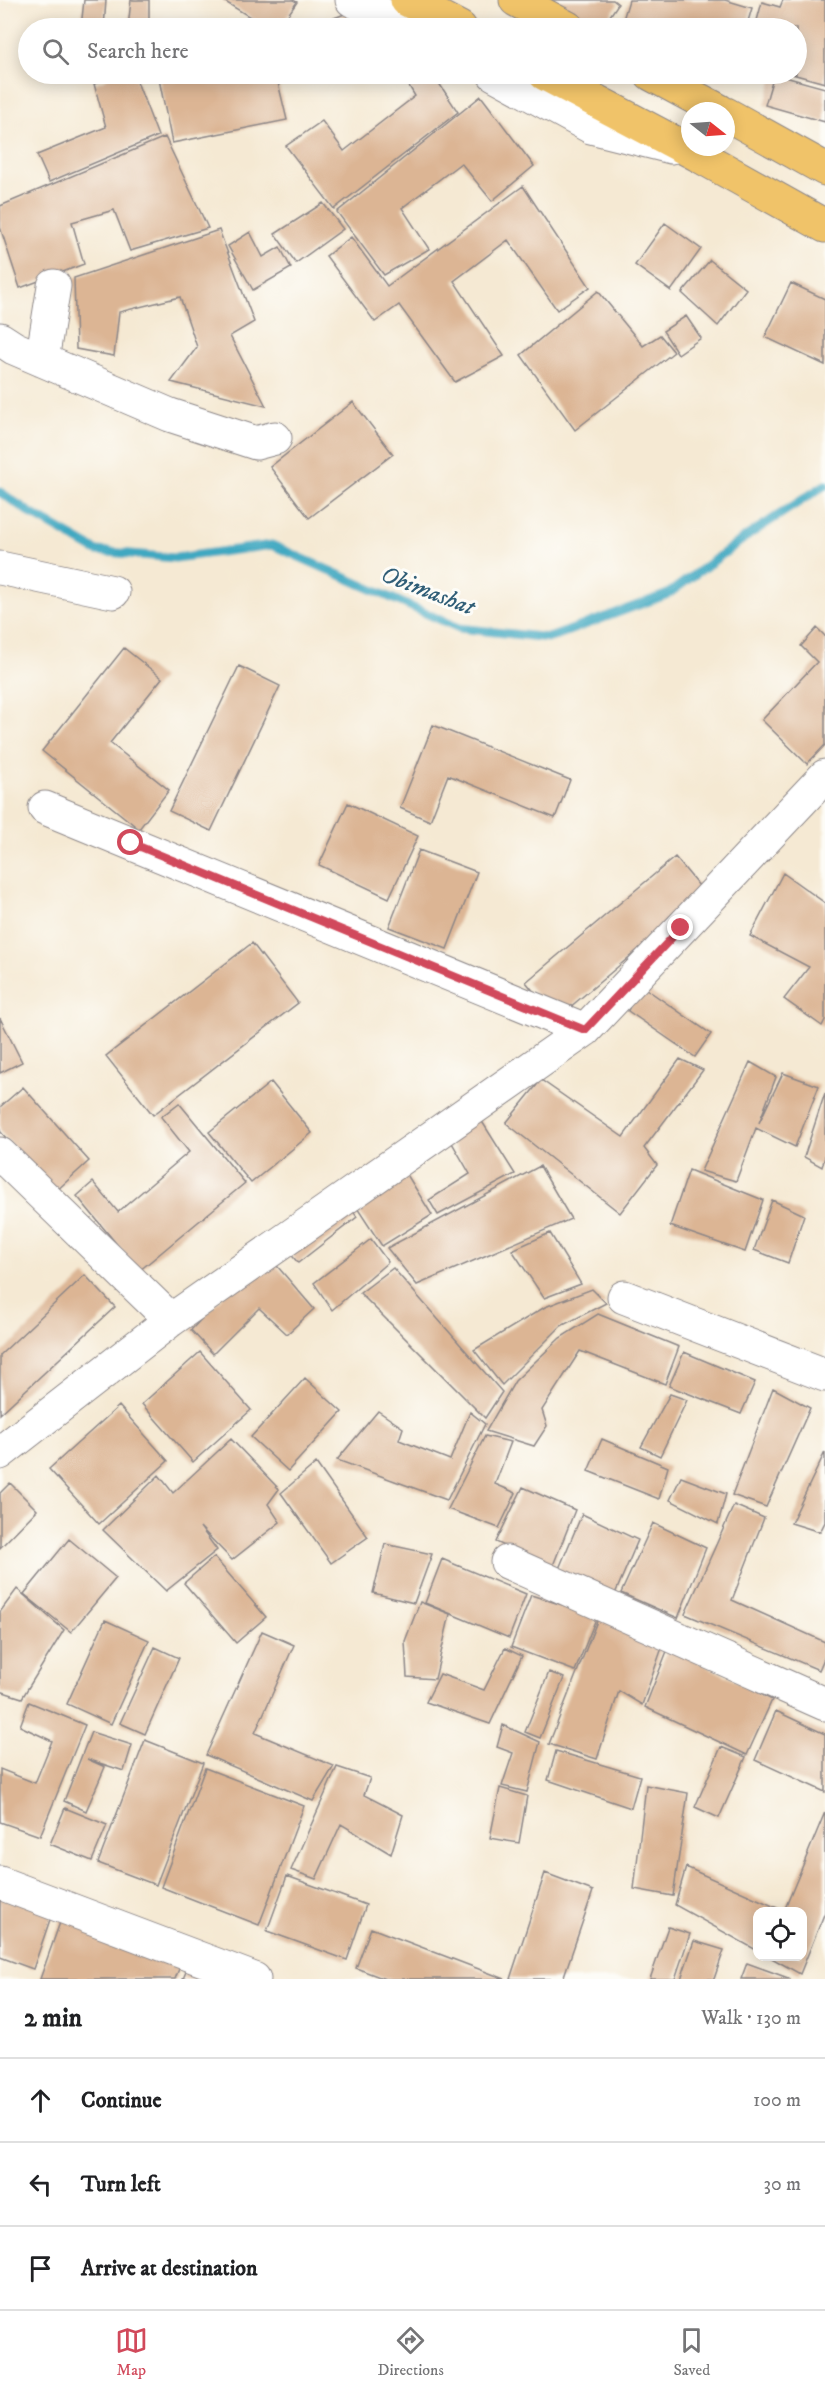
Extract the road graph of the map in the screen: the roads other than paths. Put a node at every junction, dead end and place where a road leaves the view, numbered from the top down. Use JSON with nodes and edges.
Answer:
{"nodes":[{"id":1,"x":351,"y":0,"type":"edge"},
{"id":2,"x":407,"y":0,"type":"edge"},
{"id":3,"x":516,"y":0,"type":"edge"},
{"id":4,"x":390,"y":18,"type":"edge"},
{"id":5,"x":441,"y":18,"type":"edge"},
{"id":6,"x":549,"y":18,"type":"edge"},
{"id":7,"x":512,"y":84,"type":"edge"},
{"id":8,"x":564,"y":84,"type":"edge"},
{"id":9,"x":670,"y":84,"type":"edge"},
{"id":10,"x":703,"y":102,"type":"edge"},
{"id":11,"x":735,"y":119,"type":"edge"},
{"id":12,"x":681,"y":146,"type":"edge"},
{"id":13,"x":681,"y":151,"type":"edge"},
{"id":14,"x":700,"y":156,"type":"edge"},
{"id":15,"x":825,"y":169,"type":"edge"},
{"id":16,"x":825,"y":226,"type":"edge"},
{"id":17,"x":54,"y":286,"type":"dead end"},
{"id":18,"x":0,"y":339,"type":"edge"},
{"id":19,"x":42,"y":360,"type":"junction"},
{"id":20,"x":275,"y":438,"type":"dead end"},
{"id":21,"x":0,"y":568,"type":"edge"},
{"id":22,"x":113,"y":592,"type":"dead end"},
{"id":23,"x":825,"y":776,"type":"edge"},
{"id":24,"x":45,"y":808,"type":"dead end"},
{"id":25,"x":585,"y":1030,"type":"junction"},
{"id":26,"x":0,"y":1154,"type":"edge"},
{"id":27,"x":624,"y":1298,"type":"dead end"},
{"id":28,"x":171,"y":1320,"type":"junction"},
{"id":29,"x":825,"y":1376,"type":"edge"},
{"id":30,"x":0,"y":1453,"type":"edge"},
{"id":31,"x":507,"y":1562,"type":"dead end"},
{"id":32,"x":825,"y":1704,"type":"edge"},
{"id":33,"x":0,"y":1883,"type":"edge"},
{"id":34,"x":254,"y":1979,"type":"edge"}],
"edges":[{"from":1,"to":4,"type":"street"},
{"from":2,"to":5,"type":"main road"},
{"from":3,"to":6,"type":"main road"},
{"from":7,"to":13,"type":"street"},
{"from":8,"to":12,"type":"main road"},
{"from":9,"to":10,"type":"main road"},
{"from":11,"to":15,"type":"main road"},
{"from":14,"to":16,"type":"main road"},
{"from":17,"to":19,"type":"street"},
{"from":18,"to":19,"type":"street"},
{"from":19,"to":20,"type":"street"},
{"from":21,"to":22,"type":"street"},
{"from":23,"to":25,"type":"street"},
{"from":24,"to":25,"type":"street"},
{"from":25,"to":28,"type":"street"},
{"from":26,"to":28,"type":"street"},
{"from":27,"to":29,"type":"street"},
{"from":28,"to":30,"type":"street"},
{"from":31,"to":32,"type":"street"},
{"from":33,"to":34,"type":"street"}]}
